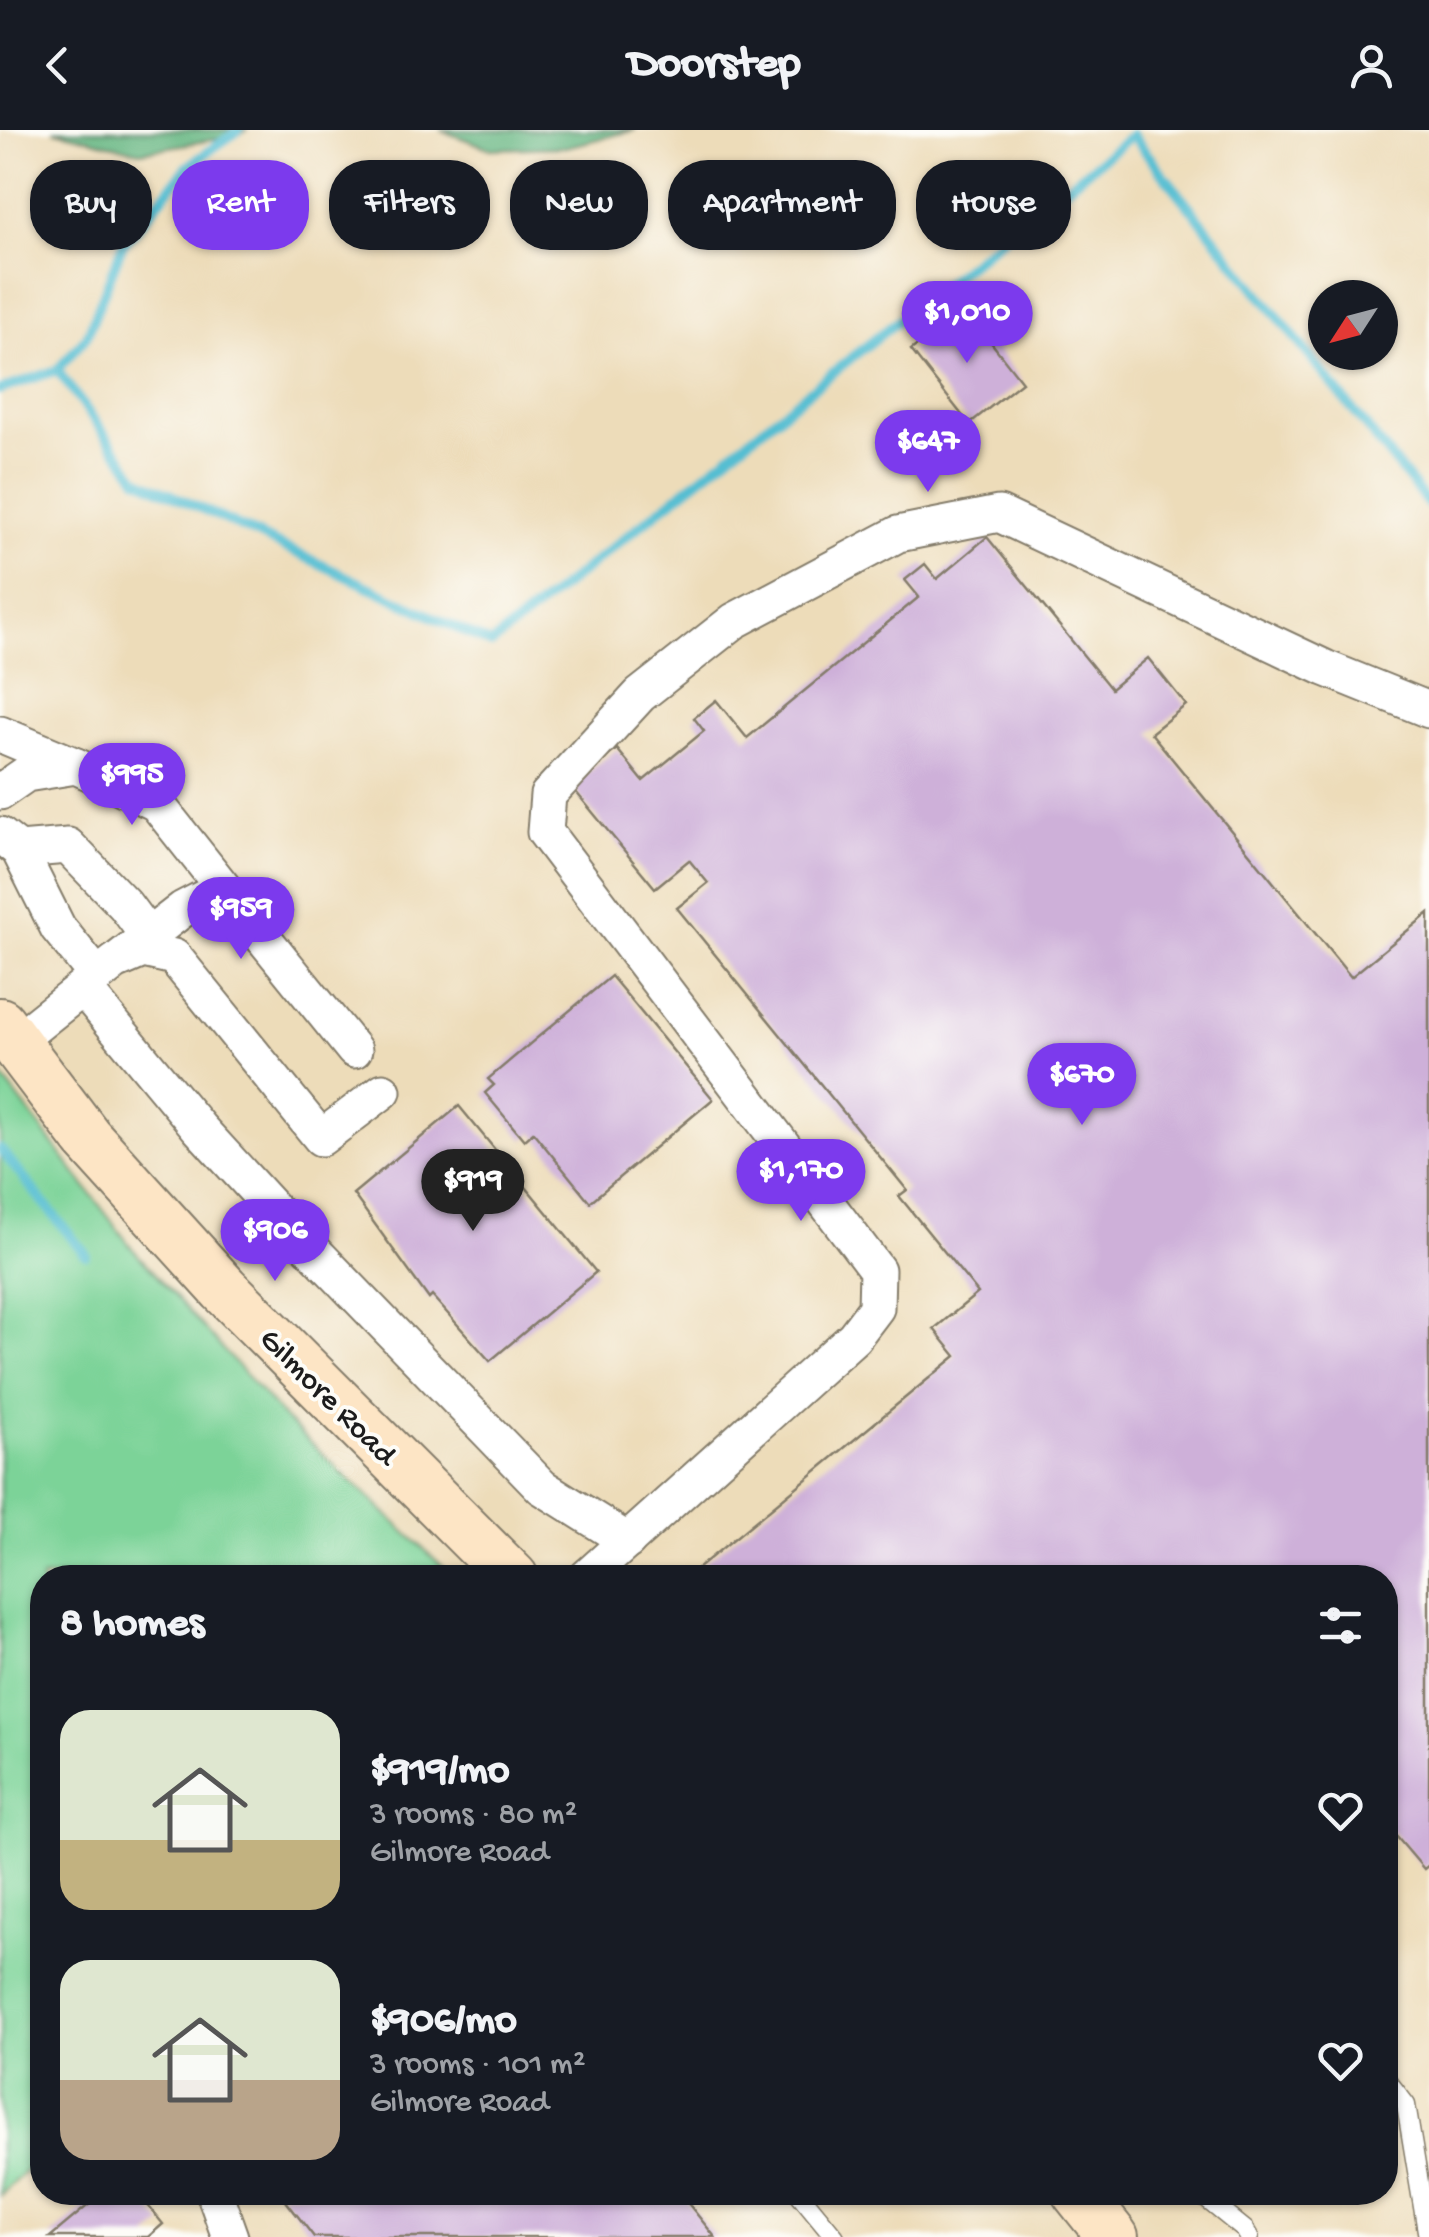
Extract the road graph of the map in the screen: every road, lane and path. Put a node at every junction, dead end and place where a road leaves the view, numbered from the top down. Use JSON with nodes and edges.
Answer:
{"nodes":[{"id":1,"x":1429,"y":710,"type":"edge"},
{"id":2,"x":0,"y":734,"type":"edge"},
{"id":3,"x":76,"y":766,"type":"junction"},
{"id":4,"x":0,"y":792,"type":"edge"},
{"id":5,"x":10,"y":842,"type":"edge"},
{"id":6,"x":236,"y":904,"type":"junction"},
{"id":7,"x":148,"y":936,"type":"junction"},
{"id":8,"x":98,"y":975,"type":"junction"},
{"id":9,"x":8,"y":1033,"type":"edge"},
{"id":10,"x":354,"y":1050,"type":"dead end"},
{"id":11,"x":383,"y":1091,"type":"dead end"},
{"id":12,"x":628,"y":1541,"type":"junction"},
{"id":13,"x":501,"y":1565,"type":"edge"},
{"id":14,"x":601,"y":1565,"type":"edge"},
{"id":15,"x":1398,"y":2095,"type":"edge"},
{"id":16,"x":219,"y":2205,"type":"edge"},
{"id":17,"x":809,"y":2205,"type":"edge"},
{"id":18,"x":1087,"y":2205,"type":"edge"},
{"id":19,"x":1214,"y":2205,"type":"edge"},
{"id":20,"x":230,"y":2237,"type":"edge"},
{"id":21,"x":835,"y":2237,"type":"edge"},
{"id":22,"x":1113,"y":2237,"type":"edge"},
{"id":23,"x":1248,"y":2237,"type":"edge"},
{"id":24,"x":1428,"y":2237,"type":"edge"}],
"edges":[{"from":1,"to":12,"type":"street"},
{"from":2,"to":3,"type":"street"},
{"from":3,"to":4,"type":"street"},
{"from":3,"to":6,"type":"street"},
{"from":5,"to":7,"type":"street"},
{"from":5,"to":8,"type":"street"},
{"from":6,"to":7,"type":"street"},
{"from":6,"to":10,"type":"street"},
{"from":7,"to":8,"type":"street"},
{"from":8,"to":9,"type":"street"},
{"from":8,"to":11,"type":"street"},
{"from":8,"to":12,"type":"street"},
{"from":9,"to":13,"type":"main road","name":"Gilmore Road"},
{"from":12,"to":14,"type":"street"},
{"from":15,"to":24,"type":"lane"},
{"from":16,"to":20,"type":"street"},
{"from":17,"to":21,"type":"lane"},
{"from":18,"to":22,"type":"main road"},
{"from":19,"to":23,"type":"lane"}]}
